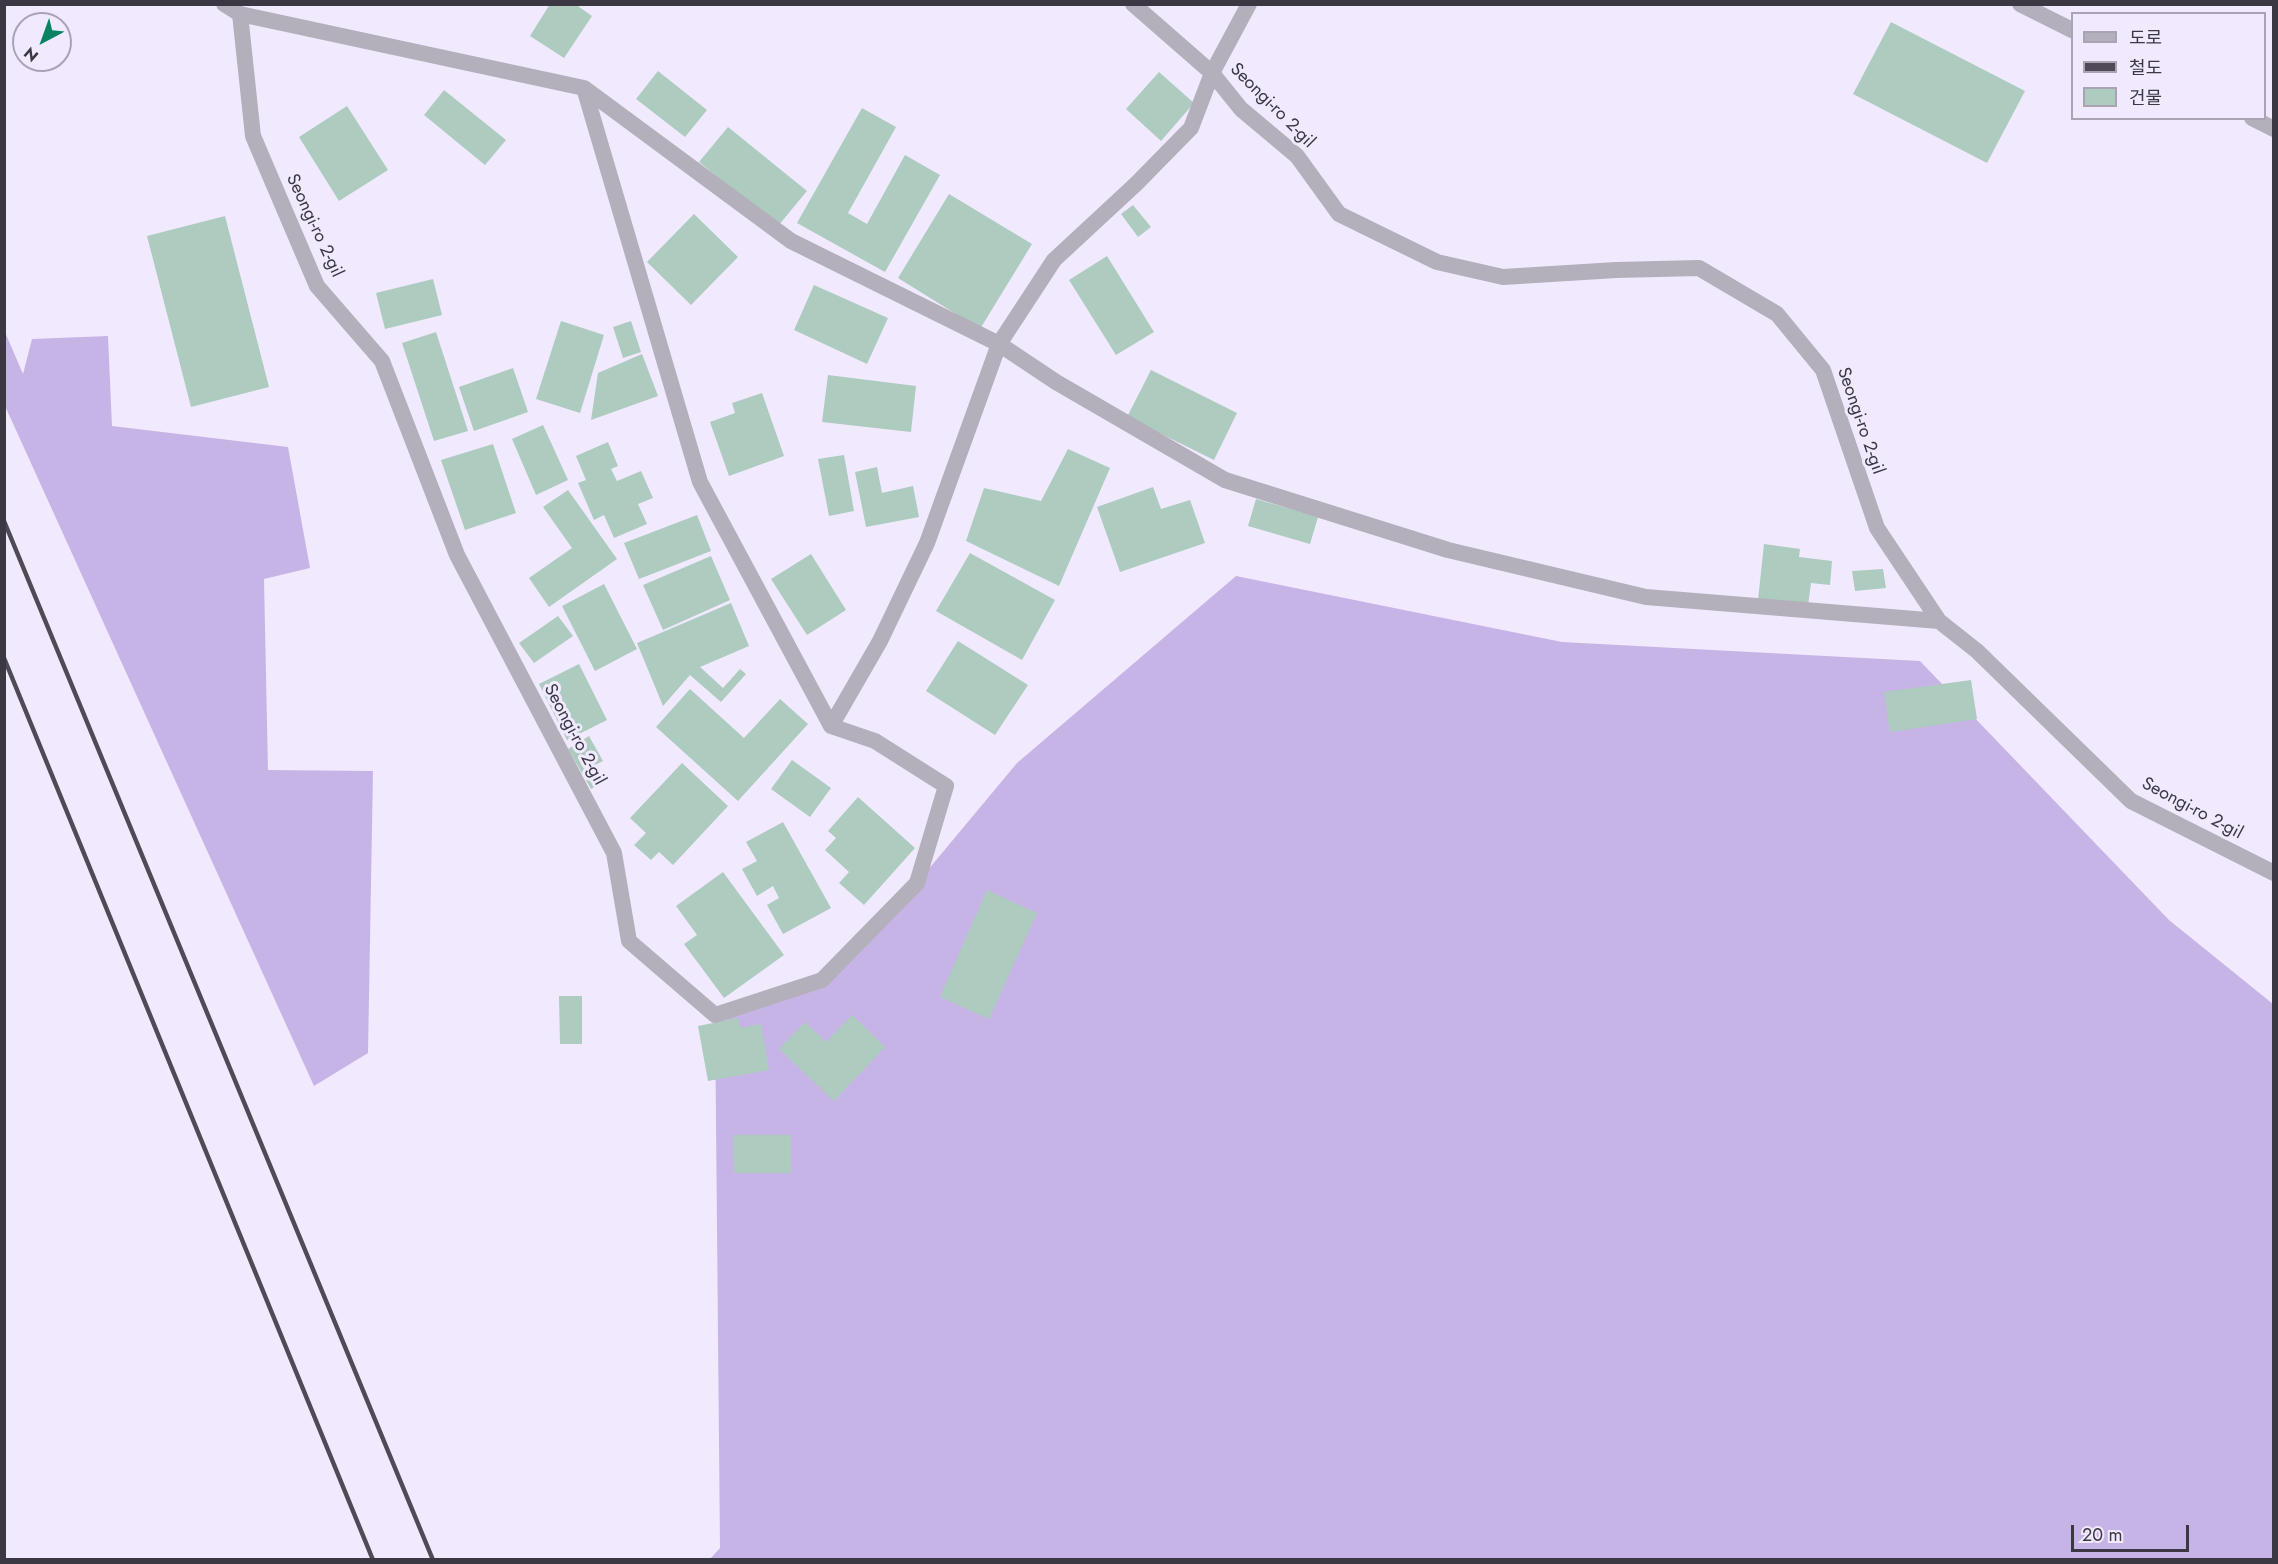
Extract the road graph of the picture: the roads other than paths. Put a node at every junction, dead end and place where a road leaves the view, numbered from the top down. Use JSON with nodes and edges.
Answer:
{"nodes":[{"id":1,"x":224,"y":4,"type":"edge"},
{"id":2,"x":1132,"y":4,"type":"edge"},
{"id":3,"x":1249,"y":4,"type":"edge"},
{"id":4,"x":2020,"y":4,"type":"edge"},
{"id":5,"x":240,"y":14,"type":"junction"},
{"id":6,"x":2071,"y":29,"type":"edge"},
{"id":7,"x":1212,"y":73,"type":"junction"},
{"id":8,"x":584,"y":88,"type":"junction"},
{"id":9,"x":2256,"y":120,"type":"edge"},
{"id":10,"x":2274,"y":129,"type":"edge"},
{"id":11,"x":999,"y":344,"type":"junction"},
{"id":12,"x":1939,"y":621,"type":"junction"},
{"id":13,"x":831,"y":726,"type":"junction"},
{"id":14,"x":2274,"y":873,"type":"edge"}],
"edges":[{"from":1,"to":5,"type":"street"},
{"from":2,"to":7,"type":"street","name":"Seongi-ro 2-gil"},
{"from":3,"to":7,"type":"street","name":"Seongi-ro 2-gil"},
{"from":4,"to":6,"type":"street"},
{"from":5,"to":8,"type":"street"},
{"from":5,"to":13,"type":"street","name":"Seongi-ro 2-gil"},
{"from":7,"to":11,"type":"street"},
{"from":7,"to":12,"type":"street","name":"Seongi-ro 2-gil"},
{"from":8,"to":11,"type":"street"},
{"from":8,"to":13,"type":"street"},
{"from":9,"to":10,"type":"street"},
{"from":11,"to":12,"type":"street"},
{"from":11,"to":13,"type":"street"},
{"from":12,"to":14,"type":"street","name":"Seongi-ro 2-gil"}]}
